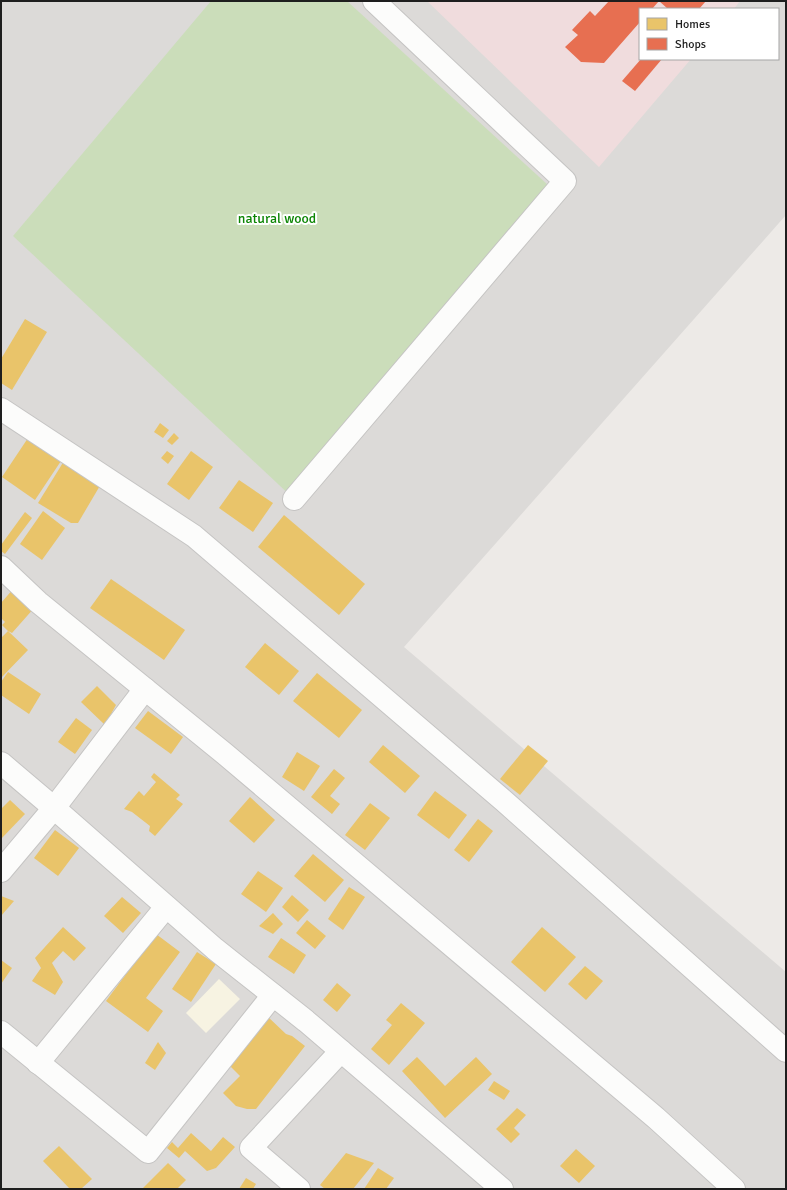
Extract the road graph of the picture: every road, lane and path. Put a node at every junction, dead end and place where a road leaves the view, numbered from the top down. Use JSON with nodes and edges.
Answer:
{"nodes":[{"id":1,"x":374,"y":1,"type":"edge"},
{"id":2,"x":1,"y":409,"type":"edge"},
{"id":3,"x":294,"y":499,"type":"dead end"},
{"id":4,"x":1,"y":567,"type":"edge"},
{"id":5,"x":145,"y":689,"type":"junction"},
{"id":6,"x":1,"y":763,"type":"edge"},
{"id":7,"x":54,"y":808,"type":"junction"},
{"id":8,"x":1,"y":871,"type":"edge"},
{"id":9,"x":166,"y":907,"type":"junction"},
{"id":10,"x":273,"y":995,"type":"junction"},
{"id":11,"x":1,"y":1032,"type":"edge"},
{"id":12,"x":341,"y":1050,"type":"junction"},
{"id":13,"x":786,"y":1051,"type":"edge"},
{"id":14,"x":38,"y":1063,"type":"junction"},
{"id":15,"x":299,"y":1189,"type":"edge"},
{"id":16,"x":502,"y":1189,"type":"edge"},
{"id":17,"x":734,"y":1189,"type":"edge"}],
"edges":[{"from":1,"to":3,"type":"street"},
{"from":2,"to":13,"type":"street"},
{"from":4,"to":5,"type":"street"},
{"from":5,"to":7,"type":"street"},
{"from":5,"to":17,"type":"street"},
{"from":6,"to":7,"type":"street"},
{"from":7,"to":8,"type":"street"},
{"from":7,"to":9,"type":"street"},
{"from":9,"to":10,"type":"street"},
{"from":9,"to":14,"type":"street"},
{"from":10,"to":12,"type":"street"},
{"from":10,"to":14,"type":"street"},
{"from":11,"to":14,"type":"street"},
{"from":12,"to":15,"type":"street"},
{"from":12,"to":16,"type":"street"}]}
